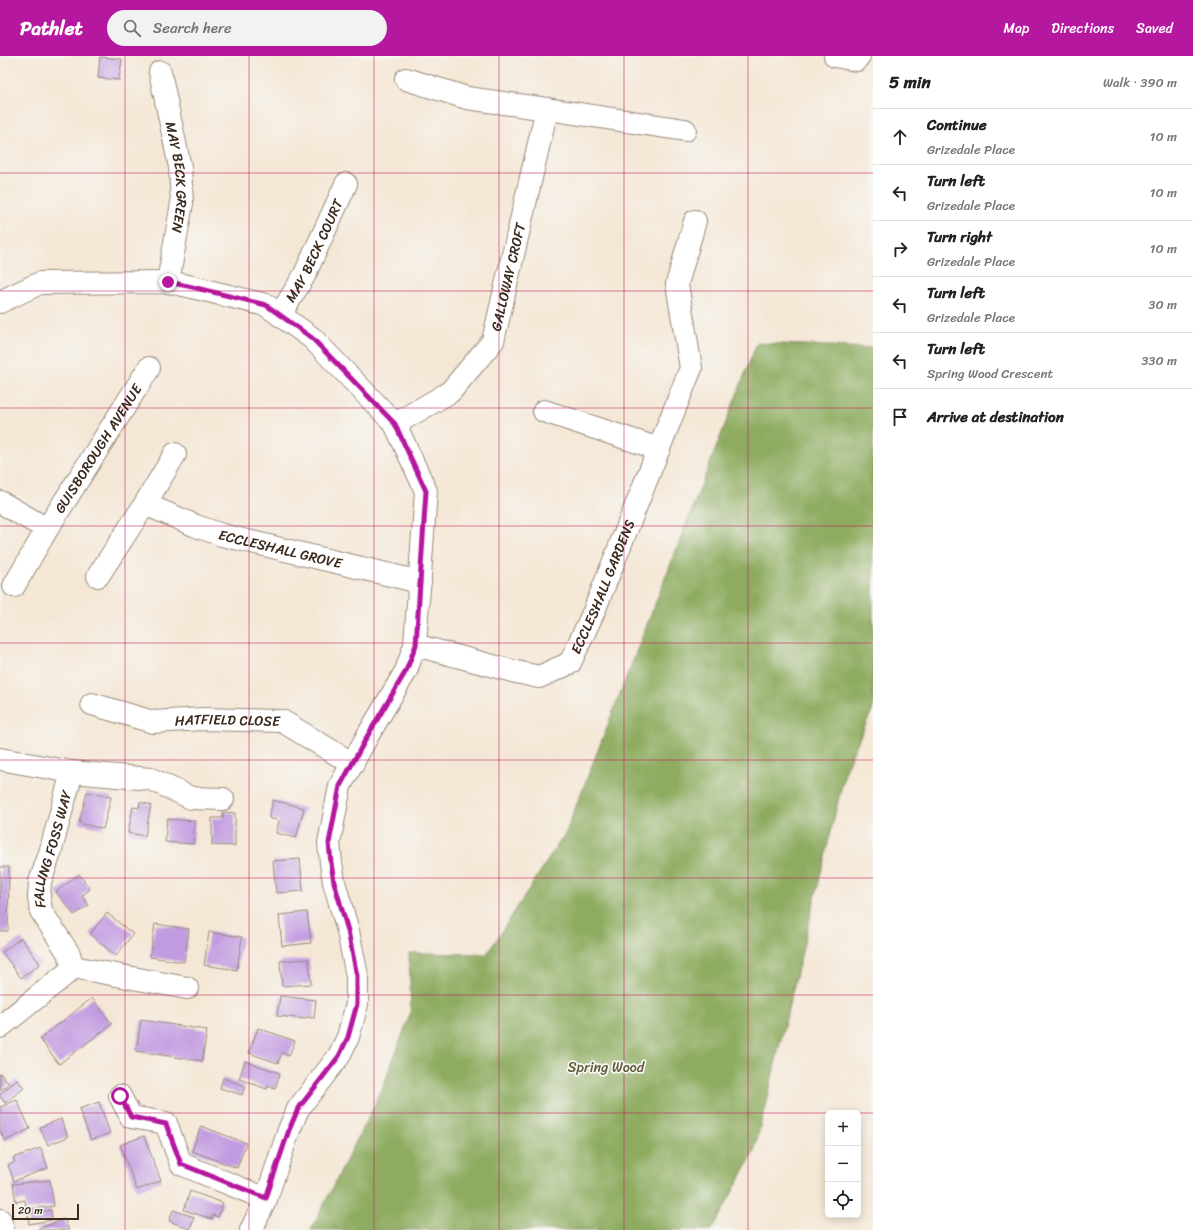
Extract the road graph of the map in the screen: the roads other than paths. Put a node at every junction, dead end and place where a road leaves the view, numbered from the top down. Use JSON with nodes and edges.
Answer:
{"nodes":[{"id":1,"x":835,"y":56,"type":"edge"},
{"id":2,"x":859,"y":56,"type":"edge"},
{"id":3,"x":160,"y":72,"type":"dead end"},
{"id":4,"x":406,"y":79,"type":"dead end"},
{"id":5,"x":547,"y":109,"type":"junction"},
{"id":6,"x":685,"y":130,"type":"dead end"},
{"id":7,"x":346,"y":184,"type":"dead end"},
{"id":8,"x":695,"y":221,"type":"dead end"},
{"id":9,"x":168,"y":282,"type":"junction"},
{"id":10,"x":0,"y":302,"type":"edge"},
{"id":11,"x":280,"y":315,"type":"junction"},
{"id":12,"x":149,"y":368,"type":"dead end"},
{"id":13,"x":544,"y":411,"type":"dead end"},
{"id":14,"x":395,"y":424,"type":"junction"},
{"id":15,"x":659,"y":450,"type":"junction"},
{"id":16,"x":175,"y":454,"type":"dead end"},
{"id":17,"x":0,"y":502,"type":"edge"},
{"id":18,"x":145,"y":504,"type":"junction"},
{"id":19,"x":47,"y":529,"type":"junction"},
{"id":20,"x":98,"y":576,"type":"dead end"},
{"id":21,"x":420,"y":582,"type":"junction"},
{"id":22,"x":14,"y":586,"type":"dead end"},
{"id":23,"x":416,"y":645,"type":"junction"},
{"id":24,"x":92,"y":704,"type":"dead end"},
{"id":25,"x":0,"y":759,"type":"edge"},
{"id":26,"x":353,"y":764,"type":"junction"},
{"id":27,"x":72,"y":772,"type":"junction"},
{"id":28,"x":223,"y":799,"type":"dead end"},
{"id":29,"x":73,"y":967,"type":"junction"},
{"id":30,"x":187,"y":988,"type":"dead end"},
{"id":31,"x":0,"y":1027,"type":"edge"},
{"id":32,"x":120,"y":1096,"type":"dead end"},
{"id":33,"x":266,"y":1198,"type":"junction"},
{"id":34,"x":0,"y":1220,"type":"edge"},
{"id":35,"x":3,"y":1230,"type":"edge"},
{"id":36,"x":251,"y":1230,"type":"edge"}],
"edges":[{"from":1,"to":2,"type":"street"},
{"from":3,"to":9,"type":"street","name":"MAY BECK GREEN"},
{"from":4,"to":5,"type":"street"},
{"from":5,"to":6,"type":"street"},
{"from":5,"to":14,"type":"street","name":"GALLOWAY CROFT"},
{"from":7,"to":11,"type":"street","name":"MAY BECK COURT"},
{"from":8,"to":15,"type":"street","name":"ECCLESHALL GARDENS"},
{"from":9,"to":10,"type":"street"},
{"from":9,"to":11,"type":"street"},
{"from":11,"to":14,"type":"street"},
{"from":12,"to":19,"type":"street","name":"GUISBOROUGH AVENUE"},
{"from":13,"to":15,"type":"street"},
{"from":14,"to":21,"type":"street"},
{"from":15,"to":23,"type":"street","name":"ECCLESHALL GARDENS"},
{"from":16,"to":18,"type":"street"},
{"from":17,"to":19,"type":"street","name":"GUISBOROUGH AVENUE"},
{"from":18,"to":20,"type":"street"},
{"from":18,"to":21,"type":"street","name":"ECCLESHALL GROVE"},
{"from":19,"to":22,"type":"street","name":"GUISBOROUGH AVENUE"},
{"from":21,"to":23,"type":"street"},
{"from":23,"to":26,"type":"street"},
{"from":24,"to":26,"type":"street","name":"HATFIELD CLOSE"},
{"from":25,"to":27,"type":"street","name":"FALLING FOSS WAY"},
{"from":26,"to":33,"type":"street"},
{"from":27,"to":28,"type":"street","name":"FALLING FOSS WAY"},
{"from":27,"to":29,"type":"street","name":"FALLING FOSS WAY"},
{"from":29,"to":30,"type":"street"},
{"from":29,"to":31,"type":"street"},
{"from":32,"to":33,"type":"street"},
{"from":33,"to":36,"type":"street"},
{"from":34,"to":35,"type":"street"}]}
